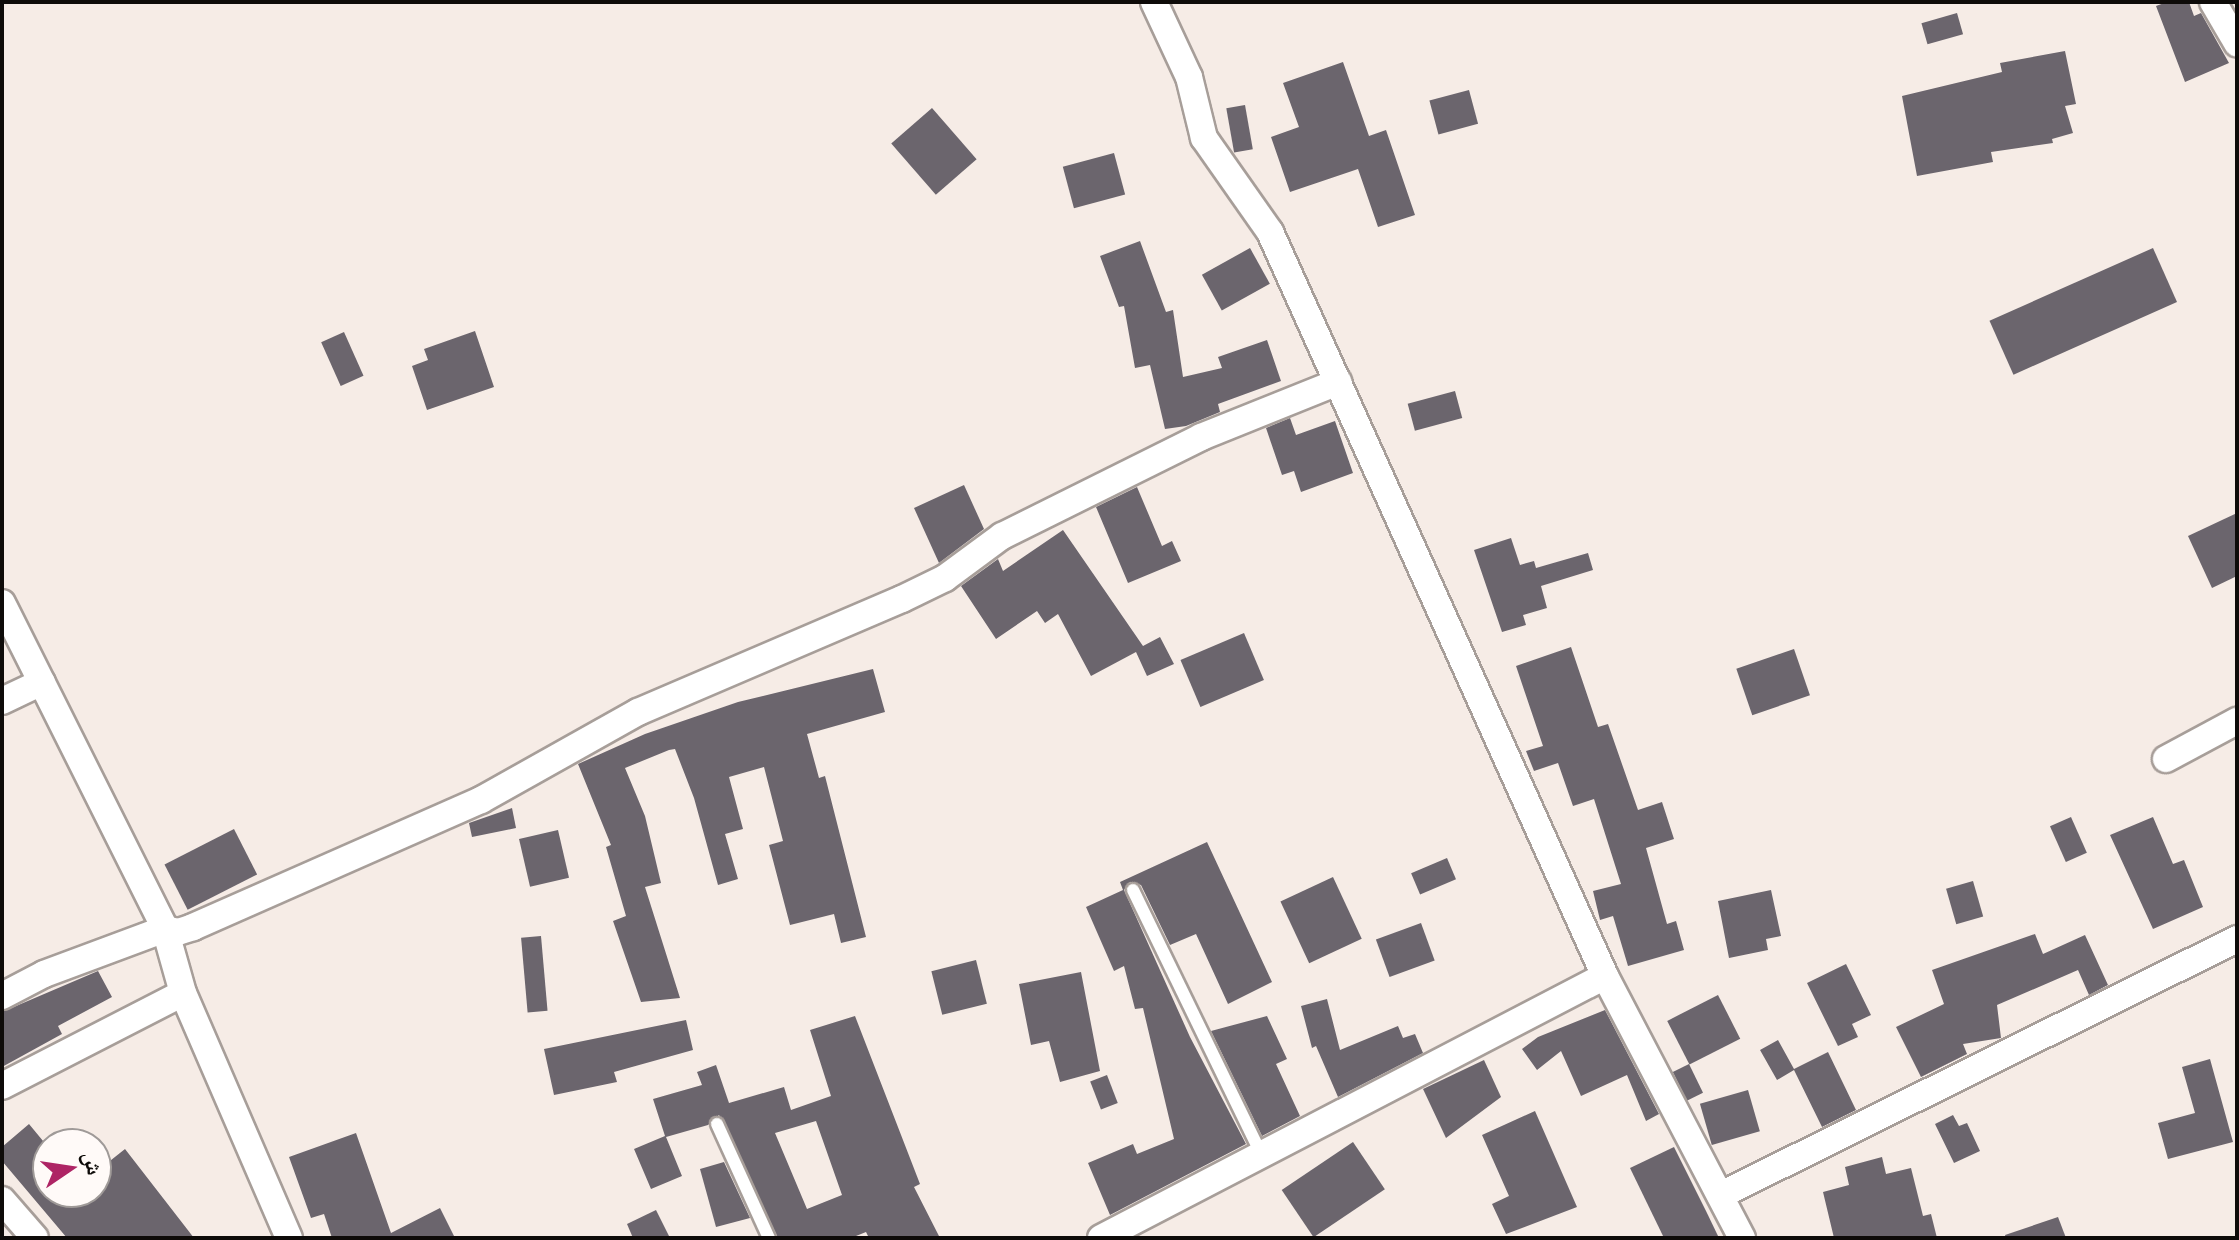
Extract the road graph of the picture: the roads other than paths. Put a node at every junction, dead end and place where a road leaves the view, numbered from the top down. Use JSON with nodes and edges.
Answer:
{"nodes":[{"id":1,"x":1154,"y":2,"type":"edge"},
{"id":2,"x":2213,"y":2,"type":"edge"},
{"id":3,"x":2237,"y":43,"type":"edge"},
{"id":4,"x":1338,"y":382,"type":"junction"},
{"id":5,"x":2,"y":603,"type":"edge"},
{"id":6,"x":42,"y":682,"type":"junction"},
{"id":7,"x":2,"y":701,"type":"edge"},
{"id":8,"x":2237,"y":721,"type":"edge"},
{"id":9,"x":2166,"y":759,"type":"dead end"},
{"id":10,"x":1133,"y":890,"type":"dead end"},
{"id":11,"x":165,"y":929,"type":"junction"},
{"id":12,"x":2237,"y":939,"type":"edge"},
{"id":13,"x":1605,"y":976,"type":"junction"},
{"id":14,"x":183,"y":993,"type":"junction"},
{"id":15,"x":2,"y":996,"type":"edge"},
{"id":16,"x":2,"y":1086,"type":"edge"},
{"id":17,"x":717,"y":1124,"type":"dead end"},
{"id":18,"x":1262,"y":1156,"type":"junction"},
{"id":19,"x":1721,"y":1195,"type":"junction"},
{"id":20,"x":2,"y":1200,"type":"edge"},
{"id":21,"x":35,"y":1238,"type":"edge"},
{"id":22,"x":289,"y":1238,"type":"edge"},
{"id":23,"x":769,"y":1238,"type":"edge"},
{"id":24,"x":1101,"y":1238,"type":"edge"},
{"id":25,"x":1742,"y":1238,"type":"edge"}],
"edges":[{"from":1,"to":4,"type":"street"},
{"from":2,"to":3,"type":"street"},
{"from":4,"to":11,"type":"street"},
{"from":4,"to":13,"type":"street"},
{"from":5,"to":6,"type":"street"},
{"from":6,"to":7,"type":"street"},
{"from":6,"to":11,"type":"street"},
{"from":8,"to":9,"type":"street"},
{"from":10,"to":18,"type":"lane"},
{"from":11,"to":14,"type":"street"},
{"from":11,"to":15,"type":"street"},
{"from":12,"to":19,"type":"street"},
{"from":13,"to":18,"type":"street"},
{"from":13,"to":19,"type":"street"},
{"from":14,"to":16,"type":"street"},
{"from":14,"to":22,"type":"street"},
{"from":17,"to":23,"type":"lane"},
{"from":18,"to":24,"type":"street"},
{"from":19,"to":25,"type":"street"},
{"from":20,"to":21,"type":"street"}]}
